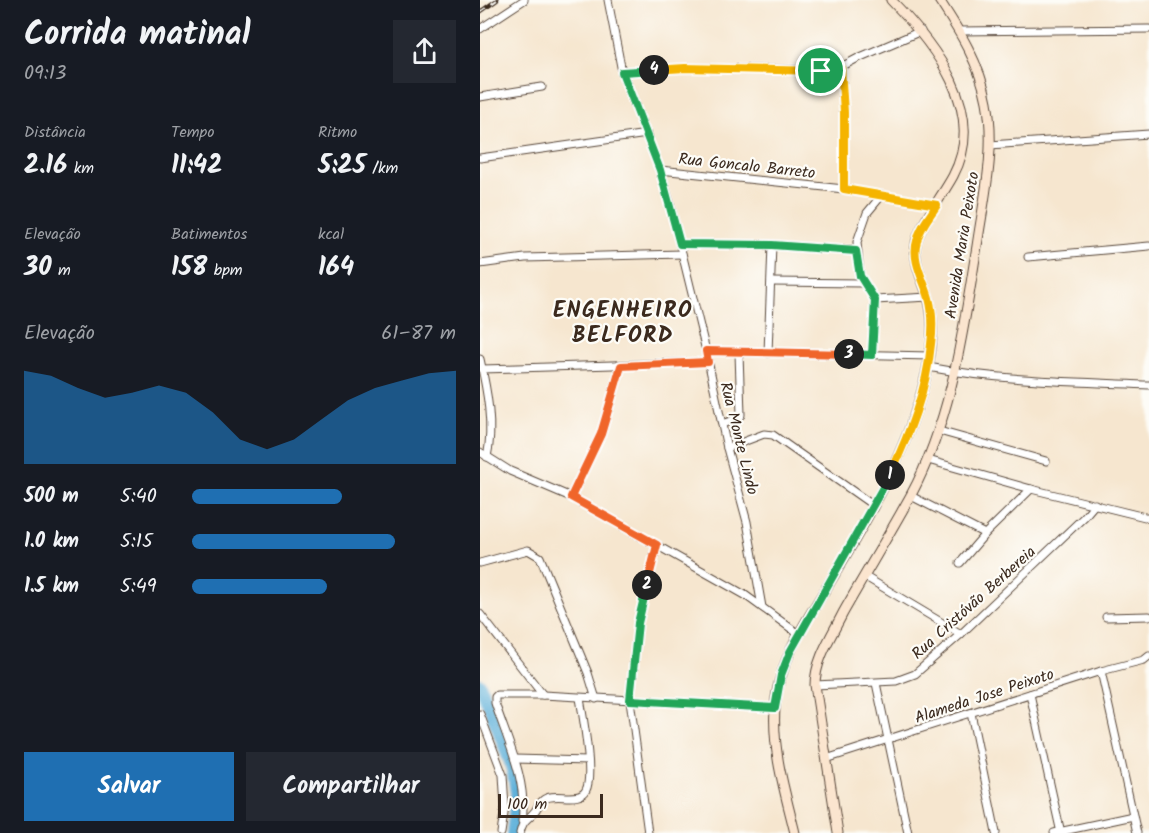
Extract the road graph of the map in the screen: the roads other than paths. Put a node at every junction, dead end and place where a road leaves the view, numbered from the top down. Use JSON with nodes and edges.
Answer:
{"nodes":[{"id":1,"x":524,"y":0,"type":"edge"},
{"id":2,"x":608,"y":0,"type":"edge"},
{"id":3,"x":891,"y":0,"type":"edge"},
{"id":4,"x":939,"y":0,"type":"edge"},
{"id":5,"x":480,"y":29,"type":"edge"},
{"id":6,"x":1149,"y":29,"type":"edge"},
{"id":7,"x":921,"y":31,"type":"junction"},
{"id":8,"x":960,"y":31,"type":"junction"},
{"id":9,"x":841,"y":67,"type":"junction"},
{"id":10,"x":622,"y":72,"type":"junction"},
{"id":11,"x":542,"y":87,"type":"dead end"},
{"id":12,"x":480,"y":97,"type":"edge"},
{"id":13,"x":646,"y":134,"type":"junction"},
{"id":14,"x":1149,"y":134,"type":"edge"},
{"id":15,"x":990,"y":145,"type":"junction"},
{"id":16,"x":480,"y":158,"type":"edge"},
{"id":17,"x":660,"y":170,"type":"junction"},
{"id":18,"x":844,"y":189,"type":"junction"},
{"id":19,"x":882,"y":195,"type":"junction"},
{"id":20,"x":937,"y":205,"type":"junction"},
{"id":21,"x":680,"y":244,"type":"junction"},
{"id":22,"x":772,"y":245,"type":"junction"},
{"id":23,"x":1149,"y":246,"type":"edge"},
{"id":24,"x":856,"y":251,"type":"junction"},
{"id":25,"x":682,"y":254,"type":"junction"},
{"id":26,"x":1028,"y":257,"type":"dead end"},
{"id":27,"x":480,"y":264,"type":"edge"},
{"id":28,"x":772,"y":282,"type":"junction"},
{"id":29,"x":863,"y":283,"type":"junction"},
{"id":30,"x":928,"y":297,"type":"junction"},
{"id":31,"x":875,"y":300,"type":"junction"},
{"id":32,"x":706,"y":351,"type":"junction"},
{"id":33,"x":739,"y":353,"type":"junction"},
{"id":34,"x":768,"y":353,"type":"junction"},
{"id":35,"x":872,"y":355,"type":"junction"},
{"id":36,"x":930,"y":356,"type":"junction"},
{"id":37,"x":480,"y":360,"type":"edge"},
{"id":38,"x":708,"y":362,"type":"junction"},
{"id":39,"x":621,"y":366,"type":"junction"},
{"id":40,"x":928,"y":367,"type":"junction"},
{"id":41,"x":482,"y":369,"type":"junction"},
{"id":42,"x":955,"y":372,"type":"junction"},
{"id":43,"x":1149,"y":385,"type":"edge"},
{"id":44,"x":722,"y":424,"type":"junction"},
{"id":45,"x":939,"y":431,"type":"junction"},
{"id":46,"x":727,"y":448,"type":"junction"},
{"id":47,"x":480,"y":452,"type":"edge"},
{"id":48,"x":487,"y":457,"type":"junction"},
{"id":49,"x":928,"y":460,"type":"junction"},
{"id":50,"x":1046,"y":461,"type":"dead end"},
{"id":51,"x":1031,"y":489,"type":"junction"},
{"id":52,"x":910,"y":496,"type":"junction"},
{"id":53,"x":571,"y":497,"type":"junction"},
{"id":54,"x":1095,"y":504,"type":"junction"},
{"id":55,"x":874,"y":506,"type":"junction"},
{"id":56,"x":1149,"y":518,"type":"edge"},
{"id":57,"x":985,"y":534,"type":"junction"},
{"id":58,"x":657,"y":545,"type":"junction"},
{"id":59,"x":480,"y":563,"type":"edge"},
{"id":60,"x":960,"y":563,"type":"dead end"},
{"id":61,"x":864,"y":576,"type":"junction"},
{"id":62,"x":762,"y":607,"type":"junction"},
{"id":63,"x":480,"y":614,"type":"edge"},
{"id":64,"x":1149,"y":616,"type":"edge"},
{"id":65,"x":1106,"y":617,"type":"dead end"},
{"id":66,"x":961,"y":634,"type":"junction"},
{"id":67,"x":800,"y":635,"type":"junction"},
{"id":68,"x":1149,"y":656,"type":"edge"},
{"id":69,"x":1101,"y":671,"type":"junction"},
{"id":70,"x":876,"y":683,"type":"junction"},
{"id":71,"x":815,"y":685,"type":"junction"},
{"id":72,"x":1030,"y":694,"type":"junction"},
{"id":73,"x":543,"y":695,"type":"junction"},
{"id":74,"x":580,"y":698,"type":"junction"},
{"id":75,"x":596,"y":699,"type":"junction"},
{"id":76,"x":630,"y":700,"type":"junction"},
{"id":77,"x":775,"y":708,"type":"junction"},
{"id":78,"x":971,"y":713,"type":"junction"},
{"id":79,"x":480,"y":714,"type":"edge"},
{"id":80,"x":888,"y":740,"type":"junction"},
{"id":81,"x":515,"y":759,"type":"junction"},
{"id":82,"x":826,"y":759,"type":"junction"},
{"id":83,"x":588,"y":761,"type":"junction"},
{"id":84,"x":1133,"y":816,"type":"junction"},
{"id":85,"x":522,"y":822,"type":"junction"},
{"id":86,"x":1058,"y":832,"type":"edge"},
{"id":87,"x":501,"y":833,"type":"edge"},
{"id":88,"x":520,"y":833,"type":"edge"},
{"id":89,"x":648,"y":833,"type":"edge"},
{"id":90,"x":795,"y":833,"type":"edge"},
{"id":91,"x":838,"y":833,"type":"edge"},
{"id":92,"x":908,"y":833,"type":"edge"},
{"id":93,"x":996,"y":833,"type":"edge"},
{"id":94,"x":1137,"y":833,"type":"edge"}],
"edges":[{"from":1,"to":5,"type":"street"},
{"from":2,"to":10,"type":"street","name":"Rua Monte Lindo"},
{"from":3,"to":7,"type":"main road"},
{"from":4,"to":8,"type":"main road","name":"Avenida Maria Peixoto"},
{"from":6,"to":8,"type":"street"},
{"from":7,"to":9,"type":"street"},
{"from":7,"to":20,"type":"main road"},
{"from":8,"to":15,"type":"main road","name":"Avenida Maria Peixoto"},
{"from":9,"to":10,"type":"street"},
{"from":9,"to":18,"type":"street"},
{"from":10,"to":13,"type":"street","name":"Rua Monte Lindo"},
{"from":11,"to":12,"type":"street"},
{"from":13,"to":16,"type":"street"},
{"from":13,"to":17,"type":"street","name":"Rua Monte Lindo"},
{"from":14,"to":15,"type":"street"},
{"from":15,"to":42,"type":"main road","name":"Avenida Maria Peixoto"},
{"from":17,"to":18,"type":"street","name":"Rua Goncalo Barreto"},
{"from":17,"to":21,"type":"street","name":"Rua Monte Lindo"},
{"from":18,"to":19,"type":"street","name":"Rua Goncalo Barreto"},
{"from":19,"to":20,"type":"street","name":"Rua Goncalo Barreto"},
{"from":19,"to":24,"type":"street"},
{"from":20,"to":30,"type":"main road"},
{"from":21,"to":22,"type":"street"},
{"from":21,"to":25,"type":"street","name":"Rua Monte Lindo"},
{"from":22,"to":24,"type":"street"},
{"from":22,"to":28,"type":"street"},
{"from":23,"to":26,"type":"street"},
{"from":24,"to":29,"type":"street"},
{"from":25,"to":27,"type":"street"},
{"from":25,"to":32,"type":"street","name":"Rua Monte Lindo"},
{"from":28,"to":29,"type":"street"},
{"from":28,"to":34,"type":"street"},
{"from":29,"to":31,"type":"street"},
{"from":30,"to":31,"type":"street"},
{"from":30,"to":36,"type":"main road"},
{"from":31,"to":35,"type":"street"},
{"from":32,"to":33,"type":"street"},
{"from":32,"to":38,"type":"street","name":"Rua Monte Lindo"},
{"from":33,"to":34,"type":"street"},
{"from":33,"to":44,"type":"street"},
{"from":34,"to":35,"type":"street"},
{"from":35,"to":36,"type":"street"},
{"from":36,"to":40,"type":"main road"},
{"from":37,"to":41,"type":"street"},
{"from":38,"to":39,"type":"street"},
{"from":38,"to":44,"type":"street","name":"Rua Monte Lindo"},
{"from":39,"to":41,"type":"street"},
{"from":39,"to":53,"type":"street"},
{"from":40,"to":42,"type":"street"},
{"from":40,"to":55,"type":"main road"},
{"from":41,"to":48,"type":"street"},
{"from":42,"to":43,"type":"street"},
{"from":42,"to":45,"type":"main road","name":"Avenida Maria Peixoto"},
{"from":44,"to":46,"type":"street","name":"Rua Monte Lindo"},
{"from":45,"to":49,"type":"main road","name":"Avenida Maria Peixoto"},
{"from":45,"to":50,"type":"street"},
{"from":46,"to":55,"type":"street"},
{"from":46,"to":62,"type":"street","name":"Rua Monte Lindo"},
{"from":47,"to":48,"type":"street"},
{"from":48,"to":53,"type":"street"},
{"from":49,"to":51,"type":"street"},
{"from":49,"to":52,"type":"main road","name":"Avenida Maria Peixoto"},
{"from":51,"to":54,"type":"street"},
{"from":51,"to":57,"type":"street"},
{"from":52,"to":57,"type":"street"},
{"from":52,"to":61,"type":"main road","name":"Avenida Maria Peixoto"},
{"from":53,"to":58,"type":"street"},
{"from":54,"to":56,"type":"street"},
{"from":54,"to":66,"type":"street","name":"Rua Cristóvão Berbereia"},
{"from":55,"to":67,"type":"main road"},
{"from":57,"to":60,"type":"street"},
{"from":58,"to":62,"type":"street"},
{"from":58,"to":76,"type":"street"},
{"from":59,"to":75,"type":"street"},
{"from":61,"to":66,"type":"street"},
{"from":61,"to":71,"type":"main road","name":"Avenida Maria Peixoto"},
{"from":62,"to":67,"type":"street"},
{"from":63,"to":73,"type":"street"},
{"from":64,"to":65,"type":"street"},
{"from":66,"to":70,"type":"street","name":"Rua Cristóvão Berbereia"},
{"from":67,"to":77,"type":"main road"},
{"from":68,"to":69,"type":"street","name":"Alameda Jose Peixoto"},
{"from":69,"to":72,"type":"street","name":"Alameda Jose Peixoto"},
{"from":69,"to":84,"type":"street"},
{"from":70,"to":71,"type":"street","name":"Rua Cristóvão Berbereia"},
{"from":70,"to":80,"type":"street"},
{"from":71,"to":82,"type":"main road","name":"Avenida Maria Peixoto"},
{"from":72,"to":78,"type":"street","name":"Alameda Jose Peixoto"},
{"from":72,"to":86,"type":"street"},
{"from":73,"to":74,"type":"street"},
{"from":73,"to":81,"type":"street"},
{"from":74,"to":75,"type":"street"},
{"from":74,"to":83,"type":"street"},
{"from":75,"to":76,"type":"street"},
{"from":76,"to":77,"type":"street"},
{"from":76,"to":89,"type":"street"},
{"from":77,"to":90,"type":"main road"},
{"from":78,"to":80,"type":"street","name":"Alameda Jose Peixoto"},
{"from":78,"to":93,"type":"street"},
{"from":79,"to":87,"type":"street"},
{"from":80,"to":82,"type":"street","name":"Alameda Jose Peixoto"},
{"from":80,"to":92,"type":"street"},
{"from":81,"to":83,"type":"street"},
{"from":81,"to":85,"type":"street"},
{"from":82,"to":91,"type":"main road","name":"Avenida Maria Peixoto"},
{"from":83,"to":85,"type":"street"},
{"from":84,"to":86,"type":"street"},
{"from":84,"to":94,"type":"street"},
{"from":85,"to":88,"type":"street"}]}
